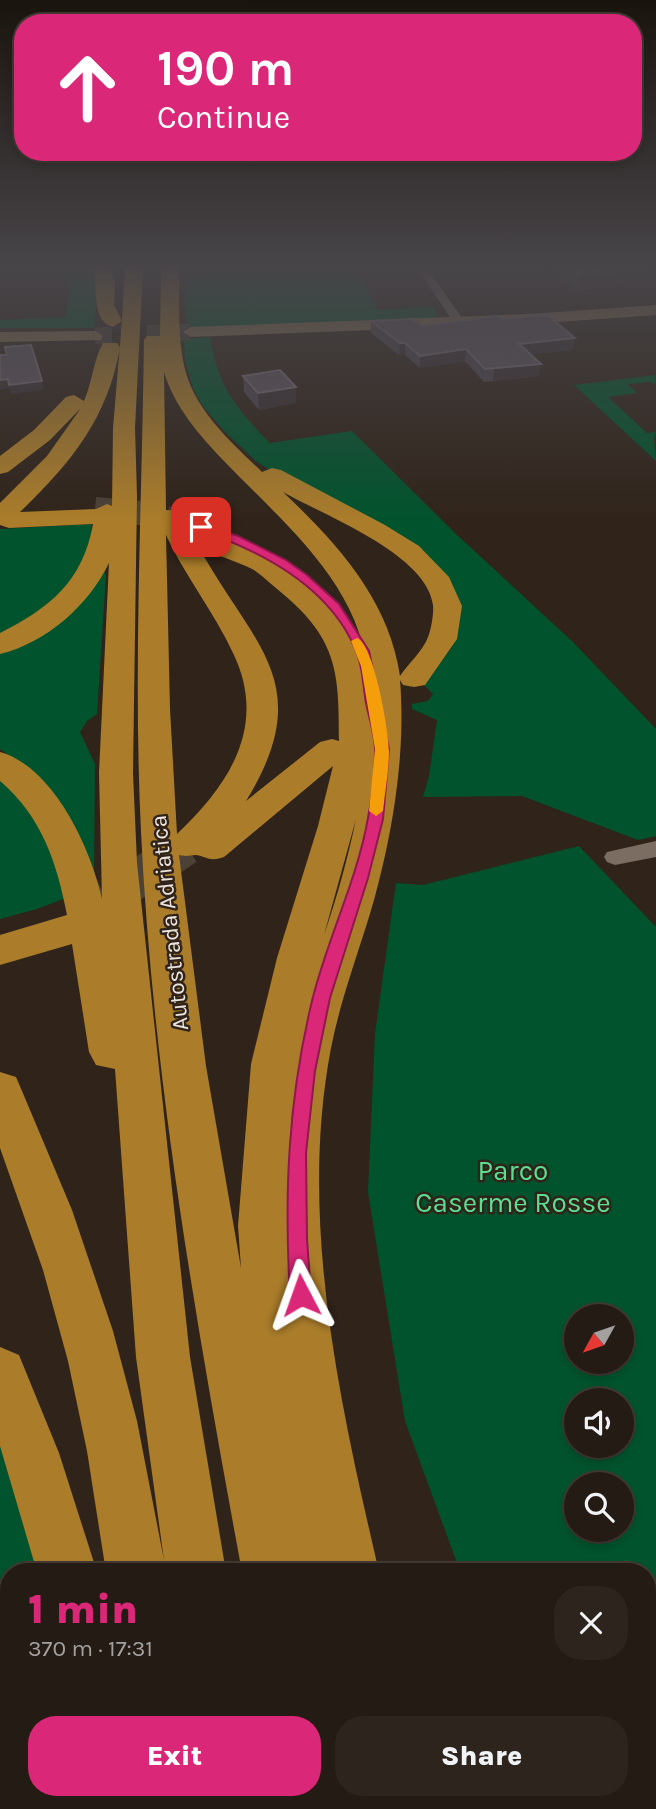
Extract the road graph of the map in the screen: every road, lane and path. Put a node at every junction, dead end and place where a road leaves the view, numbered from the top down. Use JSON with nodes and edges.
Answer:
{"nodes":[{"id":1,"x":101,"y":352,"type":"edge"},
{"id":2,"x":107,"y":352,"type":"edge"},
{"id":3,"x":131,"y":352,"type":"edge"},
{"id":4,"x":154,"y":352,"type":"edge"},
{"id":5,"x":178,"y":352,"type":"edge"},
{"id":6,"x":182,"y":388,"type":"junction"},
{"id":7,"x":0,"y":467,"type":"edge"},
{"id":8,"x":161,"y":503,"type":"junction"},
{"id":9,"x":11,"y":512,"type":"edge"},
{"id":10,"x":115,"y":518,"type":"junction"},
{"id":11,"x":201,"y":542,"type":"junction"},
{"id":12,"x":0,"y":645,"type":"edge"},
{"id":13,"x":374,"y":719,"type":"junction"},
{"id":14,"x":0,"y":763,"type":"edge"},
{"id":15,"x":180,"y":848,"type":"junction"},
{"id":16,"x":656,"y":849,"type":"edge"},
{"id":17,"x":615,"y":857,"type":"dead end"},
{"id":18,"x":75,"y":908,"type":"junction"},
{"id":19,"x":0,"y":933,"type":"edge"},
{"id":20,"x":0,"y":950,"type":"edge"},
{"id":21,"x":110,"y":961,"type":"junction"},
{"id":22,"x":0,"y":1091,"type":"edge"},
{"id":23,"x":309,"y":1370,"type":"junction"},
{"id":24,"x":0,"y":1374,"type":"edge"},
{"id":25,"x":64,"y":1563,"type":"edge"},
{"id":26,"x":134,"y":1563,"type":"edge"},
{"id":27,"x":195,"y":1563,"type":"edge"},
{"id":28,"x":270,"y":1563,"type":"edge"},
{"id":29,"x":306,"y":1563,"type":"edge"},
{"id":30,"x":347,"y":1563,"type":"edge"},
{"id":31,"x":365,"y":1563,"type":"edge"}],
"edges":[{"from":1,"to":7,"type":"highway"},
{"from":2,"to":9,"type":"highway"},
{"from":3,"to":10,"type":"highway","name":"Autostrada Adriatica"},
{"from":4,"to":8,"type":"highway"},
{"from":5,"to":6,"type":"highway"},
{"from":6,"to":13,"type":"highway"},
{"from":6,"to":13,"type":"highway"},
{"from":8,"to":10,"type":"highway","name":"Autostrada Adriatica"},
{"from":8,"to":11,"type":"highway"},
{"from":9,"to":10,"type":"highway"},
{"from":10,"to":12,"type":"highway"},
{"from":10,"to":15,"type":"highway","name":"Autostrada Adriatica"},
{"from":10,"to":21,"type":"highway","name":"Autostrada Adriatica"},
{"from":11,"to":13,"type":"highway"},
{"from":11,"to":15,"type":"highway"},
{"from":13,"to":15,"type":"highway"},
{"from":13,"to":23,"type":"highway"},
{"from":13,"to":29,"type":"highway"},
{"from":14,"to":18,"type":"highway"},
{"from":15,"to":28,"type":"highway","name":"Autostrada Adriatica"},
{"from":16,"to":17,"type":"street"},
{"from":18,"to":19,"type":"highway"},
{"from":18,"to":20,"type":"highway"},
{"from":18,"to":21,"type":"highway"},
{"from":21,"to":27,"type":"highway","name":"Autostrada Adriatica"},
{"from":22,"to":26,"type":"highway"},
{"from":23,"to":30,"type":"highway"},
{"from":23,"to":31,"type":"highway"},
{"from":24,"to":25,"type":"highway"}]}
